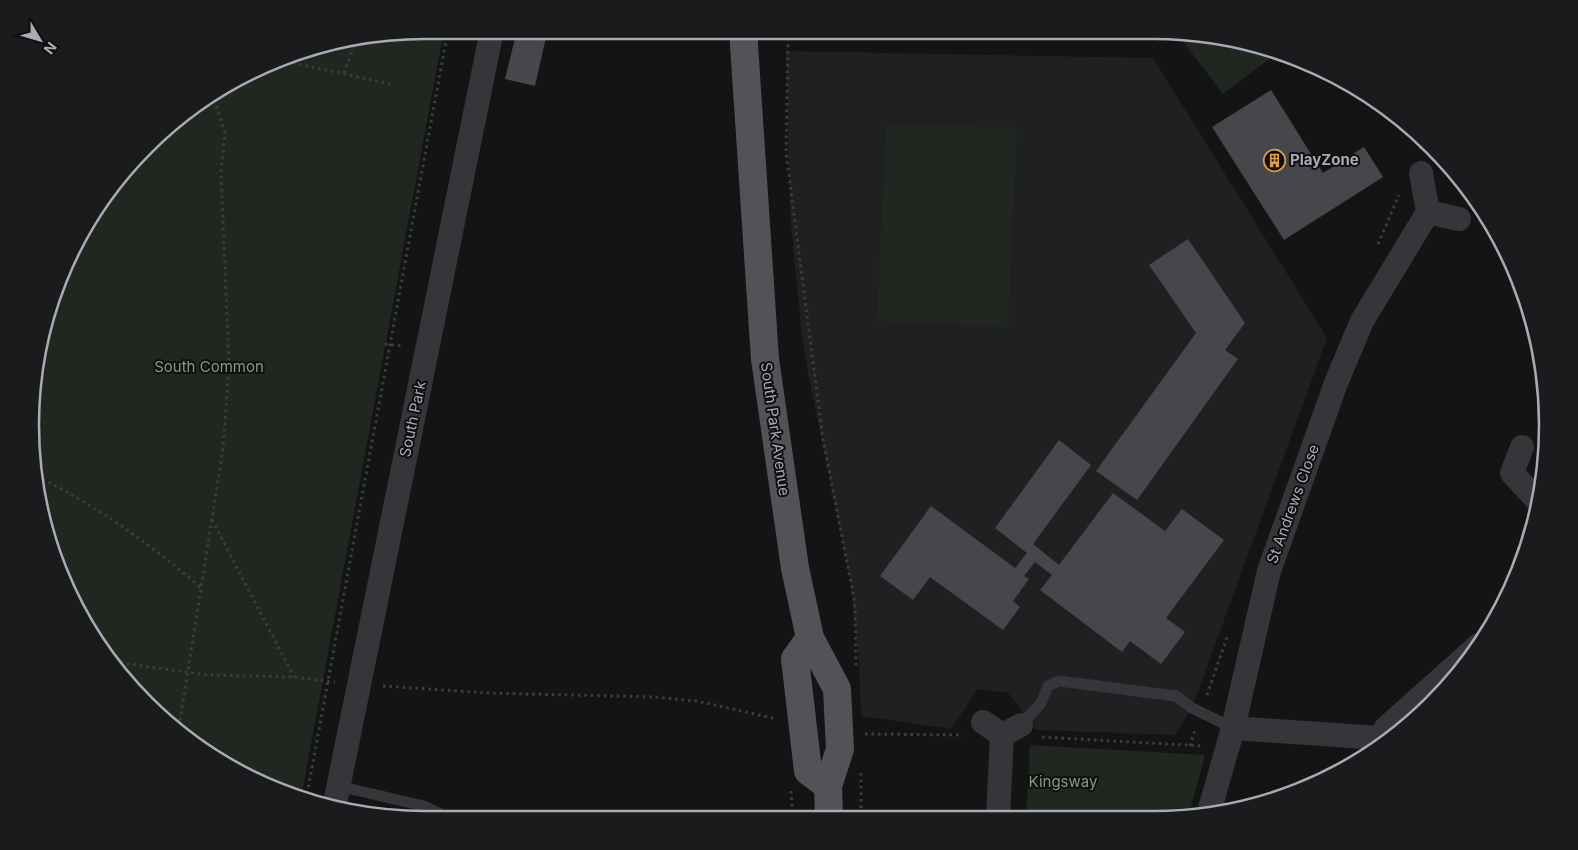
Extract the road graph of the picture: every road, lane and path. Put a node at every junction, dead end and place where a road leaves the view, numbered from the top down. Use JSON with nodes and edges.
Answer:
{"nodes":[{"id":1,"x":446,"y":39,"type":"edge"},
{"id":2,"x":490,"y":39,"type":"edge"},
{"id":3,"x":744,"y":39,"type":"edge"},
{"id":4,"x":788,"y":39,"type":"edge"},
{"id":5,"x":354,"y":45,"type":"edge"},
{"id":6,"x":292,"y":62,"type":"edge"},
{"id":7,"x":344,"y":73,"type":"junction"},
{"id":8,"x":395,"y":85,"type":"dead end"},
{"id":9,"x":215,"y":101,"type":"edge"},
{"id":10,"x":1422,"y":173,"type":"dead end"},
{"id":11,"x":1428,"y":212,"type":"junction"},
{"id":12,"x":1459,"y":219,"type":"dead end"},
{"id":13,"x":1522,"y":447,"type":"dead end"},
{"id":14,"x":43,"y":479,"type":"edge"},
{"id":15,"x":1533,"y":495,"type":"edge"},
{"id":16,"x":211,"y":520,"type":"junction"},
{"id":17,"x":200,"y":587,"type":"junction"},
{"id":18,"x":810,"y":638,"type":"junction"},
{"id":19,"x":121,"y":663,"type":"edge"},
{"id":20,"x":1451,"y":670,"type":"edge"},
{"id":21,"x":186,"y":672,"type":"junction"},
{"id":22,"x":856,"y":672,"type":"dead end"},
{"id":23,"x":294,"y":677,"type":"junction"},
{"id":24,"x":327,"y":681,"type":"junction"},
{"id":25,"x":374,"y":686,"type":"dead end"},
{"id":26,"x":782,"y":721,"type":"dead end"},
{"id":27,"x":180,"y":723,"type":"edge"},
{"id":28,"x":1002,"y":727,"type":"joint"},
{"id":29,"x":1233,"y":728,"type":"junction"},
{"id":30,"x":1385,"y":734,"type":"edge"},
{"id":31,"x":1371,"y":743,"type":"edge"},
{"id":32,"x":828,"y":786,"type":"junction"},
{"id":33,"x":307,"y":793,"type":"edge"},
{"id":34,"x":336,"y":797,"type":"edge"},
{"id":35,"x":1211,"y":807,"type":"edge"},
{"id":36,"x":434,"y":811,"type":"edge"},
{"id":37,"x":829,"y":811,"type":"edge"},
{"id":38,"x":998,"y":811,"type":"edge"}],
"edges":[{"from":1,"to":24,"type":"path"},
{"from":2,"to":34,"type":"street","name":"South Park"},
{"from":3,"to":18,"type":"main road","name":"South Park Avenue"},
{"from":4,"to":22,"type":"path"},
{"from":5,"to":7,"type":"path"},
{"from":6,"to":7,"type":"path"},
{"from":7,"to":8,"type":"path"},
{"from":9,"to":16,"type":"path"},
{"from":10,"to":11,"type":"street"},
{"from":11,"to":12,"type":"street"},
{"from":11,"to":29,"type":"street","name":"St Andrews Close"},
{"from":13,"to":15,"type":"street"},
{"from":14,"to":17,"type":"path"},
{"from":16,"to":17,"type":"path"},
{"from":16,"to":23,"type":"path"},
{"from":17,"to":21,"type":"path"},
{"from":18,"to":32,"type":"main road","name":"South Park Avenue"},
{"from":18,"to":32,"type":"main road"},
{"from":19,"to":21,"type":"path"},
{"from":20,"to":30,"type":"street"},
{"from":21,"to":23,"type":"path"},
{"from":21,"to":27,"type":"path"},
{"from":23,"to":24,"type":"path"},
{"from":24,"to":33,"type":"path"},
{"from":25,"to":26,"type":"path"},
{"from":28,"to":29,"type":"lane"},
{"from":28,"to":38,"type":"street"},
{"from":29,"to":31,"type":"street"},
{"from":29,"to":35,"type":"street","name":"St Andrews Close"},
{"from":32,"to":37,"type":"main road","name":"South Park Avenue"},
{"from":34,"to":36,"type":"lane"}]}
